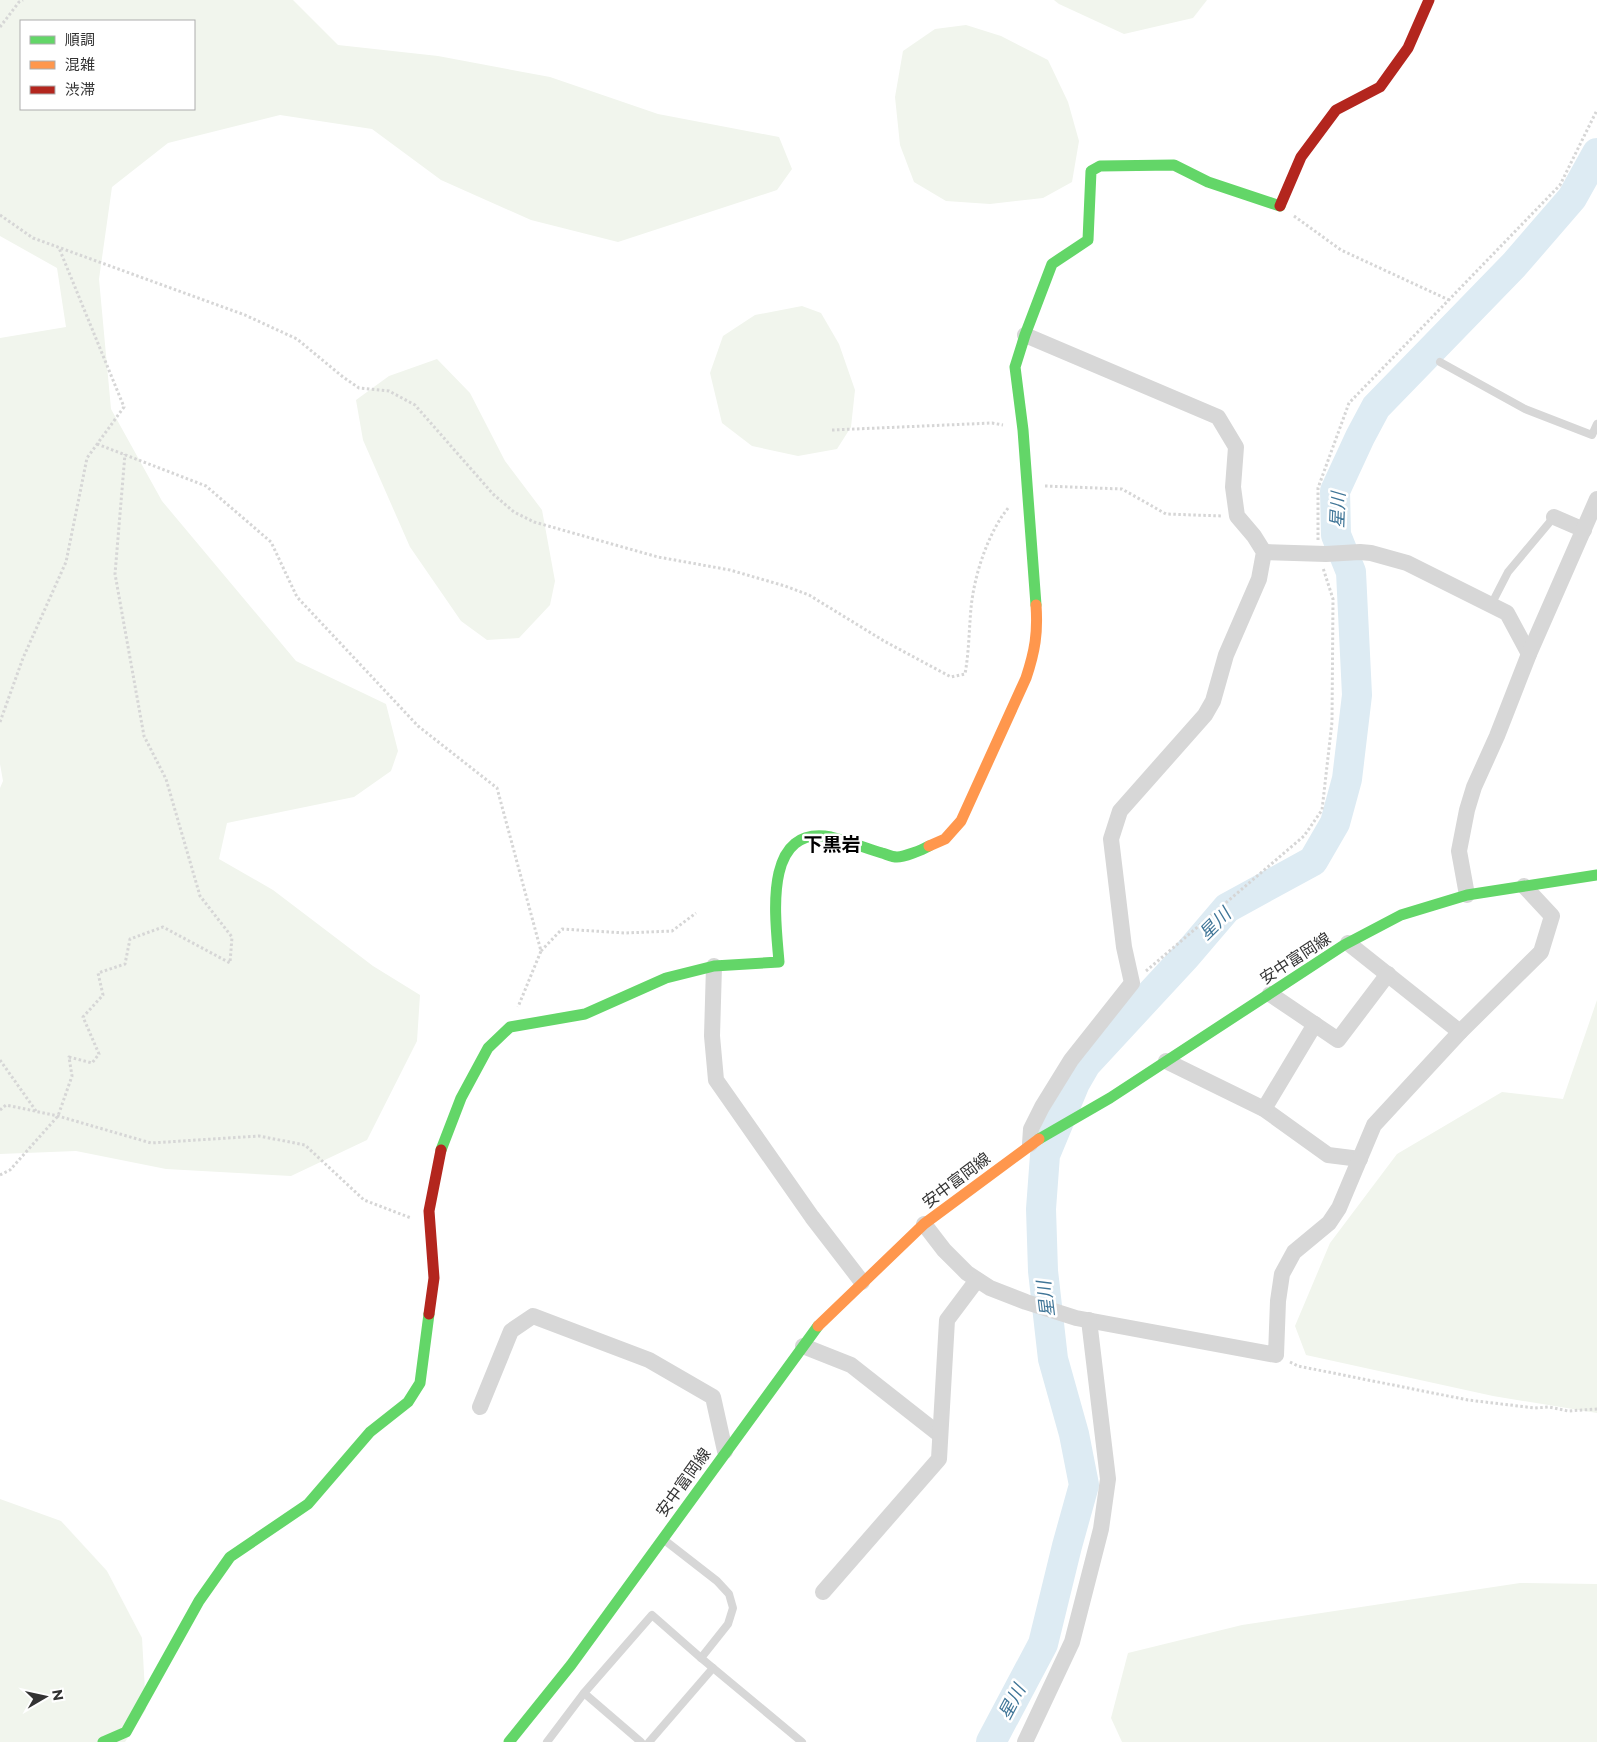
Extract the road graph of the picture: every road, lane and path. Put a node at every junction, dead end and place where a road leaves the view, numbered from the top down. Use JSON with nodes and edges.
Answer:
{"nodes":[{"id":1,"x":23,"y":0,"type":"edge"},
{"id":2,"x":1429,"y":0,"type":"edge"},
{"id":3,"x":0,"y":27,"type":"edge"},
{"id":4,"x":1280,"y":206,"type":"junction"},
{"id":5,"x":0,"y":215,"type":"edge"},
{"id":6,"x":59,"y":247,"type":"junction"},
{"id":7,"x":1449,"y":300,"type":"dead end"},
{"id":8,"x":1025,"y":335,"type":"junction"},
{"id":9,"x":1440,"y":362,"type":"dead end"},
{"id":10,"x":1597,"y":424,"type":"edge"},
{"id":11,"x":832,"y":430,"type":"dead end"},
{"id":12,"x":1023,"y":430,"type":"junction"},
{"id":13,"x":97,"y":444,"type":"junction"},
{"id":14,"x":124,"y":454,"type":"junction"},
{"id":15,"x":1027,"y":486,"type":"junction"},
{"id":16,"x":1597,"y":499,"type":"edge"},
{"id":17,"x":1237,"y":516,"type":"junction"},
{"id":18,"x":1554,"y":517,"type":"joint"},
{"id":19,"x":1584,"y":530,"type":"junction"},
{"id":20,"x":1264,"y":552,"type":"junction"},
{"id":21,"x":1491,"y":605,"type":"junction"},
{"id":22,"x":1530,"y":654,"type":"junction"},
{"id":23,"x":0,"y":722,"type":"edge"},
{"id":24,"x":1597,"y":875,"type":"edge"},
{"id":25,"x":1524,"y":886,"type":"junction"},
{"id":26,"x":1467,"y":895,"type":"junction"},
{"id":27,"x":696,"y":913,"type":"dead end"},
{"id":28,"x":1348,"y":943,"type":"junction"},
{"id":29,"x":541,"y":951,"type":"junction"},
{"id":30,"x":714,"y":966,"type":"junction"},
{"id":31,"x":1388,"y":974,"type":"junction"},
{"id":32,"x":1270,"y":994,"type":"junction"},
{"id":33,"x":1315,"y":1024,"type":"junction"},
{"id":34,"x":510,"y":1027,"type":"junction"},
{"id":35,"x":1460,"y":1032,"type":"junction"},
{"id":36,"x":0,"y":1060,"type":"edge"},
{"id":37,"x":1166,"y":1061,"type":"junction"},
{"id":38,"x":1264,"y":1109,"type":"junction"},
{"id":39,"x":0,"y":1110,"type":"edge"},
{"id":40,"x":36,"y":1111,"type":"junction"},
{"id":41,"x":58,"y":1116,"type":"junction"},
{"id":42,"x":1033,"y":1142,"type":"junction"},
{"id":43,"x":1360,"y":1159,"type":"junction"},
{"id":44,"x":0,"y":1175,"type":"edge"},
{"id":45,"x":924,"y":1224,"type":"junction"},
{"id":46,"x":430,"y":1226,"type":"junction"},
{"id":47,"x":977,"y":1280,"type":"junction"},
{"id":48,"x":862,"y":1282,"type":"junction"},
{"id":49,"x":1083,"y":1319,"type":"junction"},
{"id":50,"x":802,"y":1346,"type":"junction"},
{"id":51,"x":1276,"y":1355,"type":"junction"},
{"id":52,"x":480,"y":1406,"type":"dead end"},
{"id":53,"x":1597,"y":1409,"type":"edge"},
{"id":54,"x":940,"y":1435,"type":"junction"},
{"id":55,"x":725,"y":1451,"type":"junction"},
{"id":56,"x":662,"y":1538,"type":"junction"},
{"id":57,"x":822,"y":1592,"type":"dead end"},
{"id":58,"x":701,"y":1658,"type":"junction"},
{"id":59,"x":713,"y":1668,"type":"junction"},
{"id":60,"x":584,"y":1694,"type":"junction"},
{"id":61,"x":103,"y":1742,"type":"edge"},
{"id":62,"x":509,"y":1742,"type":"edge"},
{"id":63,"x":547,"y":1742,"type":"edge"},
{"id":64,"x":641,"y":1742,"type":"edge"},
{"id":65,"x":649,"y":1742,"type":"edge"},
{"id":66,"x":802,"y":1742,"type":"edge"},
{"id":67,"x":1025,"y":1742,"type":"edge"}],
"edges":[{"from":1,"to":3,"type":"path"},
{"from":2,"to":4,"type":"street"},
{"from":4,"to":7,"type":"path"},
{"from":4,"to":8,"type":"street"},
{"from":5,"to":6,"type":"path"},
{"from":6,"to":13,"type":"path"},
{"from":6,"to":15,"type":"path"},
{"from":8,"to":12,"type":"street"},
{"from":8,"to":17,"type":"street"},
{"from":9,"to":10,"type":"lane"},
{"from":11,"to":12,"type":"path"},
{"from":12,"to":15,"type":"street"},
{"from":13,"to":14,"type":"path"},
{"from":13,"to":23,"type":"path"},
{"from":14,"to":29,"type":"path"},
{"from":14,"to":41,"type":"path"},
{"from":15,"to":17,"type":"path"},
{"from":15,"to":30,"type":"street"},
{"from":16,"to":19,"type":"street"},
{"from":17,"to":20,"type":"street"},
{"from":18,"to":19,"type":"street"},
{"from":18,"to":21,"type":"lane"},
{"from":19,"to":22,"type":"street"},
{"from":20,"to":21,"type":"street"},
{"from":20,"to":42,"type":"street"},
{"from":21,"to":22,"type":"street"},
{"from":22,"to":26,"type":"street"},
{"from":24,"to":25,"type":"street","name":"安中富岡線"},
{"from":25,"to":26,"type":"street","name":"安中富岡線"},
{"from":25,"to":35,"type":"street"},
{"from":26,"to":28,"type":"street","name":"安中富岡線"},
{"from":27,"to":29,"type":"path"},
{"from":28,"to":31,"type":"street"},
{"from":28,"to":32,"type":"street","name":"安中富岡線"},
{"from":29,"to":34,"type":"path"},
{"from":30,"to":34,"type":"street"},
{"from":30,"to":48,"type":"street"},
{"from":31,"to":33,"type":"street"},
{"from":31,"to":35,"type":"street"},
{"from":32,"to":33,"type":"street"},
{"from":32,"to":37,"type":"street","name":"安中富岡線"},
{"from":33,"to":38,"type":"street"},
{"from":34,"to":46,"type":"street"},
{"from":35,"to":43,"type":"street"},
{"from":36,"to":40,"type":"path"},
{"from":37,"to":38,"type":"street"},
{"from":37,"to":42,"type":"street","name":"安中富岡線"},
{"from":38,"to":43,"type":"street"},
{"from":39,"to":40,"type":"path"},
{"from":40,"to":41,"type":"path"},
{"from":41,"to":44,"type":"path"},
{"from":41,"to":46,"type":"path"},
{"from":42,"to":45,"type":"street","name":"安中富岡線"},
{"from":43,"to":51,"type":"street"},
{"from":45,"to":47,"type":"street"},
{"from":45,"to":48,"type":"street","name":"安中富岡線"},
{"from":46,"to":61,"type":"street"},
{"from":47,"to":49,"type":"street"},
{"from":47,"to":54,"type":"street"},
{"from":48,"to":50,"type":"street","name":"安中富岡線"},
{"from":49,"to":51,"type":"street"},
{"from":49,"to":67,"type":"street"},
{"from":50,"to":54,"type":"street"},
{"from":50,"to":55,"type":"street","name":"安中富岡線"},
{"from":51,"to":53,"type":"path"},
{"from":52,"to":55,"type":"street"},
{"from":54,"to":57,"type":"street"},
{"from":55,"to":56,"type":"street","name":"安中富岡線"},
{"from":56,"to":58,"type":"lane"},
{"from":56,"to":62,"type":"street","name":"安中富岡線"},
{"from":58,"to":59,"type":"lane"},
{"from":58,"to":60,"type":"lane"},
{"from":59,"to":65,"type":"lane"},
{"from":59,"to":66,"type":"lane"},
{"from":60,"to":63,"type":"lane"},
{"from":60,"to":64,"type":"lane"}]}
